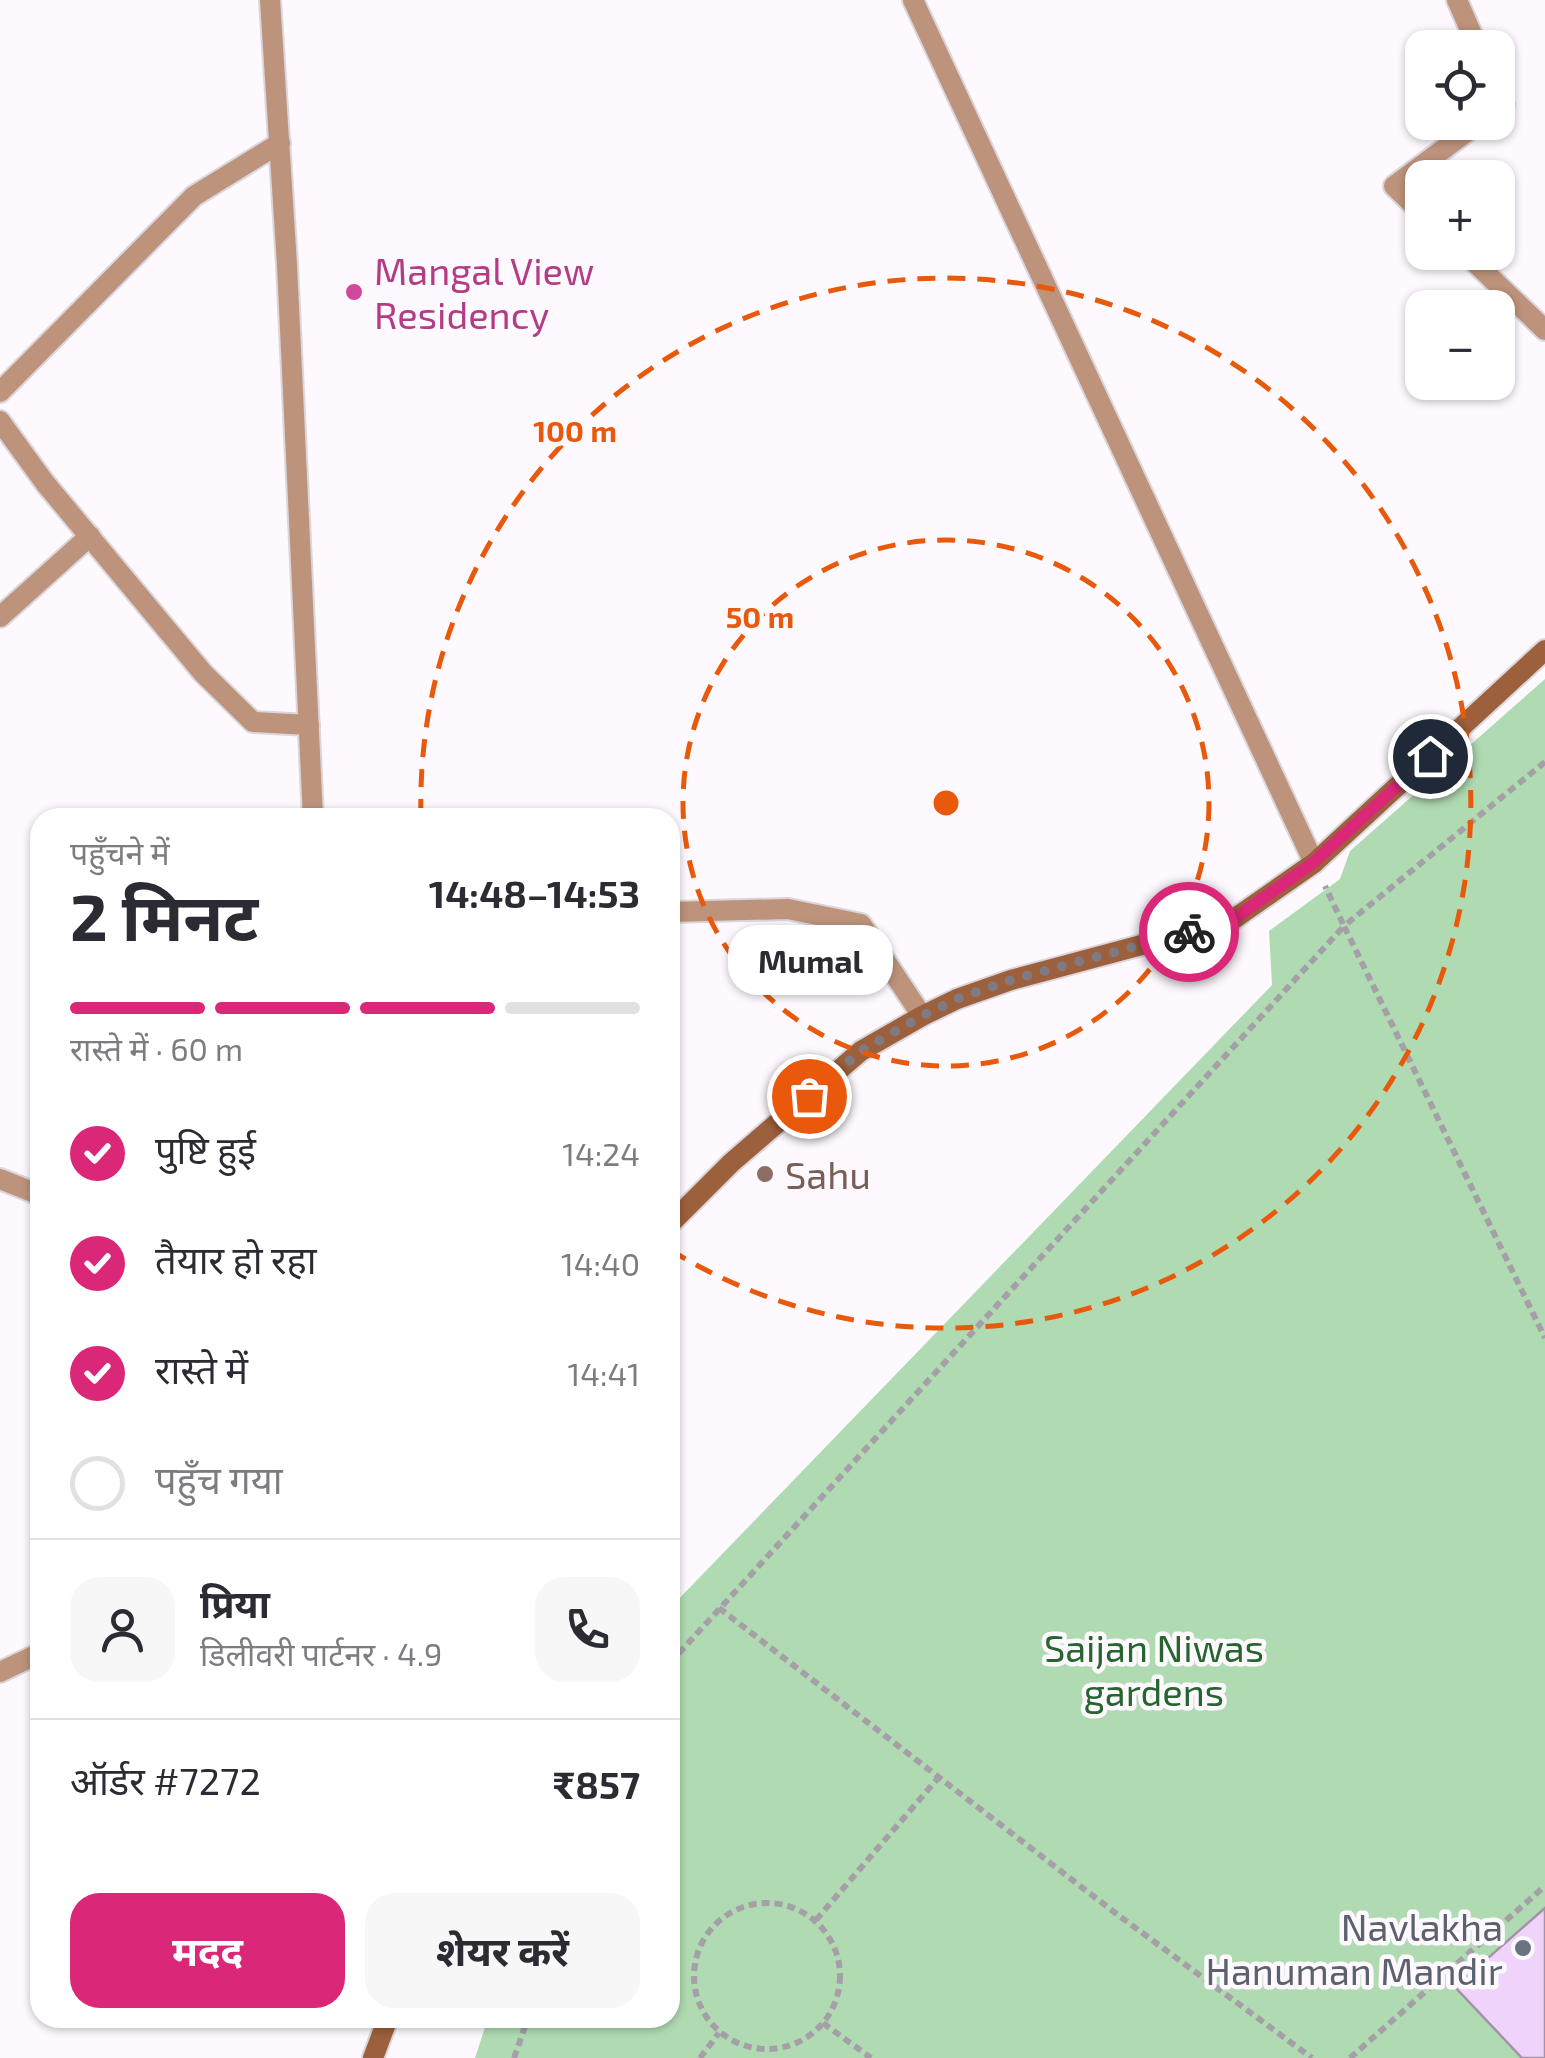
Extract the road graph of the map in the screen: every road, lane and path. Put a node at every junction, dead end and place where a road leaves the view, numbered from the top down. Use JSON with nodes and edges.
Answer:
{"nodes":[{"id":1,"x":270,"y":0,"type":"edge"},
{"id":2,"x":913,"y":0,"type":"edge"},
{"id":3,"x":1457,"y":0,"type":"edge"},
{"id":4,"x":1470,"y":30,"type":"edge"},
{"id":5,"x":1456,"y":140,"type":"edge"},
{"id":6,"x":280,"y":143,"type":"junction"},
{"id":7,"x":1429,"y":160,"type":"edge"},
{"id":8,"x":1405,"y":178,"type":"edge"},
{"id":9,"x":1405,"y":197,"type":"edge"},
{"id":10,"x":1483,"y":270,"type":"edge"},
{"id":11,"x":1545,"y":330,"type":"edge"},
{"id":12,"x":0,"y":392,"type":"edge"},
{"id":13,"x":0,"y":420,"type":"edge"},
{"id":14,"x":90,"y":536,"type":"junction"},
{"id":15,"x":0,"y":617,"type":"edge"},
{"id":16,"x":1545,"y":650,"type":"edge"},
{"id":17,"x":309,"y":725,"type":"junction"},
{"id":18,"x":1545,"y":762,"type":"edge"},
{"id":19,"x":313,"y":808,"type":"edge"},
{"id":20,"x":1314,"y":862,"type":"junction"},
{"id":21,"x":680,"y":912,"type":"edge"},
{"id":22,"x":1344,"y":926,"type":"junction"},
{"id":23,"x":922,"y":1016,"type":"junction"},
{"id":24,"x":0,"y":1179,"type":"edge"},
{"id":25,"x":30,"y":1191,"type":"edge"},
{"id":26,"x":680,"y":1214,"type":"edge"},
{"id":27,"x":1545,"y":1338,"type":"edge"},
{"id":28,"x":719,"y":1608,"type":"junction"},
{"id":29,"x":680,"y":1652,"type":"edge"},
{"id":30,"x":30,"y":1658,"type":"edge"},
{"id":31,"x":0,"y":1672,"type":"edge"},
{"id":32,"x":939,"y":1778,"type":"junction"},
{"id":33,"x":1545,"y":1886,"type":"edge"},
{"id":34,"x":816,"y":1920,"type":"junction"},
{"id":35,"x":824,"y":2023,"type":"junction"},
{"id":36,"x":384,"y":2028,"type":"edge"},
{"id":37,"x":524,"y":2028,"type":"edge"},
{"id":38,"x":719,"y":2032,"type":"junction"},
{"id":39,"x":373,"y":2058,"type":"edge"},
{"id":40,"x":514,"y":2058,"type":"edge"},
{"id":41,"x":700,"y":2058,"type":"edge"},
{"id":42,"x":871,"y":2058,"type":"edge"},
{"id":43,"x":1312,"y":2058,"type":"edge"},
{"id":44,"x":1350,"y":2058,"type":"edge"}],
"edges":[{"from":1,"to":6,"type":"street"},
{"from":2,"to":20,"type":"street"},
{"from":3,"to":4,"type":"street"},
{"from":5,"to":7,"type":"street"},
{"from":6,"to":12,"type":"street"},
{"from":6,"to":17,"type":"street"},
{"from":8,"to":9,"type":"street"},
{"from":10,"to":11,"type":"street"},
{"from":13,"to":14,"type":"street"},
{"from":14,"to":15,"type":"street"},
{"from":14,"to":17,"type":"street"},
{"from":16,"to":20,"type":"main road"},
{"from":17,"to":19,"type":"street"},
{"from":18,"to":22,"type":"path"},
{"from":20,"to":22,"type":"path"},
{"from":20,"to":23,"type":"main road"},
{"from":21,"to":23,"type":"street"},
{"from":22,"to":27,"type":"path"},
{"from":22,"to":28,"type":"path"},
{"from":23,"to":26,"type":"main road"},
{"from":24,"to":25,"type":"street"},
{"from":28,"to":29,"type":"path"},
{"from":28,"to":32,"type":"path"},
{"from":30,"to":31,"type":"street"},
{"from":32,"to":34,"type":"path"},
{"from":32,"to":43,"type":"path"},
{"from":33,"to":44,"type":"path"},
{"from":34,"to":35,"type":"path"},
{"from":34,"to":38,"type":"path"},
{"from":35,"to":38,"type":"path"},
{"from":35,"to":42,"type":"path"},
{"from":36,"to":39,"type":"main road"},
{"from":37,"to":40,"type":"path"},
{"from":38,"to":41,"type":"path"}]}
